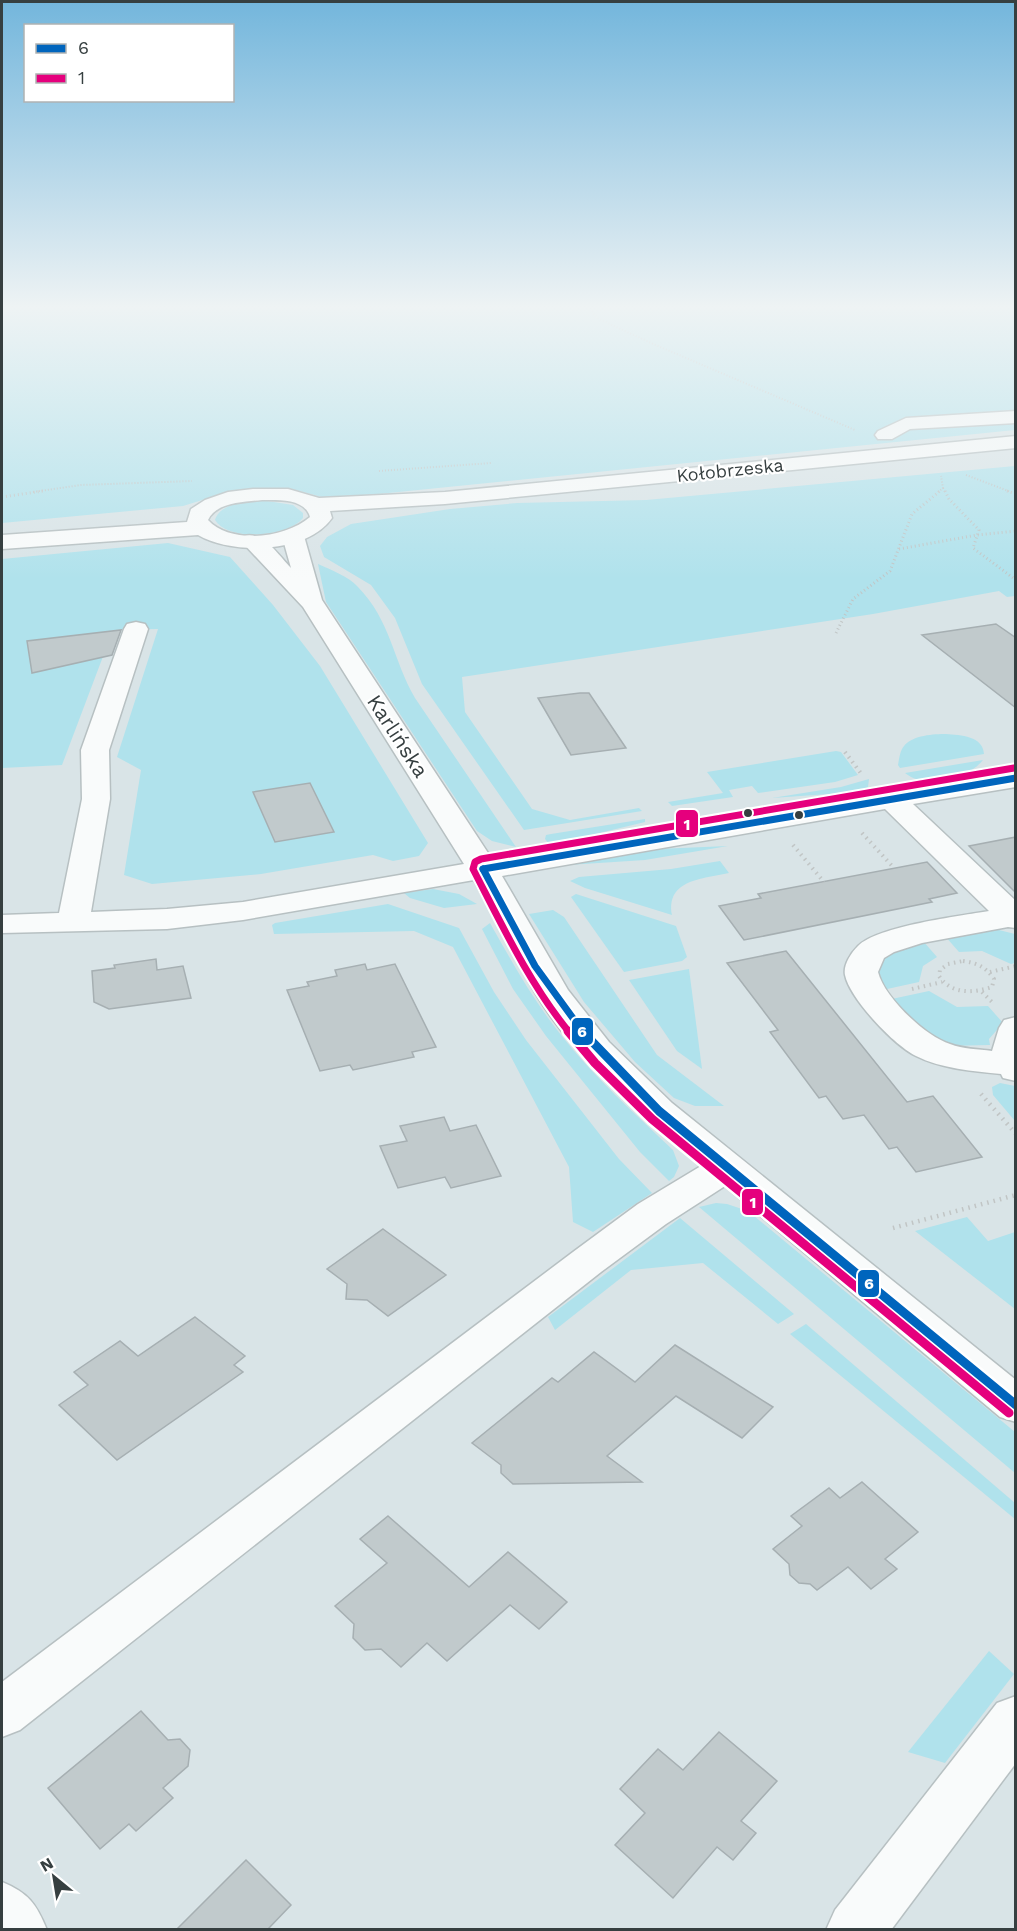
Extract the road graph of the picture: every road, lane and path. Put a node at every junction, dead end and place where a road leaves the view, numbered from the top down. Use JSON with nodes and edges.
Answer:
{"nodes":[{"id":1,"x":782,"y":399,"type":"edge"},
{"id":2,"x":1016,"y":417,"type":"edge"},
{"id":3,"x":885,"y":435,"type":"joint"},
{"id":4,"x":1016,"y":442,"type":"edge"},
{"id":5,"x":924,"y":457,"type":"junction"},
{"id":6,"x":496,"y":463,"type":"dead end"},
{"id":7,"x":370,"y":471,"type":"dead end"},
{"id":8,"x":194,"y":481,"type":"dead end"},
{"id":9,"x":943,"y":488,"type":"junction"},
{"id":10,"x":1016,"y":495,"type":"edge"},
{"id":11,"x":2,"y":497,"type":"edge"},
{"id":12,"x":318,"y":512,"type":"junction"},
{"id":13,"x":199,"y":521,"type":"junction"},
{"id":14,"x":1016,"y":531,"type":"edge"},
{"id":15,"x":977,"y":535,"type":"junction"},
{"id":16,"x":293,"y":536,"type":"junction"},
{"id":17,"x":252,"y":541,"type":"junction"},
{"id":18,"x":2,"y":542,"type":"edge"},
{"id":19,"x":898,"y":549,"type":"junction"},
{"id":20,"x":1016,"y":580,"type":"edge"},
{"id":21,"x":312,"y":603,"type":"junction"},
{"id":22,"x":136,"y":629,"type":"dead end"},
{"id":23,"x":837,"y":633,"type":"dead end"},
{"id":24,"x":845,"y":752,"type":"dead end"},
{"id":25,"x":864,"y":777,"type":"dead end"},
{"id":26,"x":1016,"y":778,"type":"edge"},
{"id":27,"x":891,"y":799,"type":"junction"},
{"id":28,"x":857,"y":828,"type":"dead end"},
{"id":29,"x":790,"y":842,"type":"dead end"},
{"id":30,"x":894,"y":868,"type":"dead end"},
{"id":31,"x":483,"y":869,"type":"junction"},
{"id":32,"x":824,"y":882,"type":"dead end"},
{"id":33,"x":1014,"y":917,"type":"edge"},
{"id":34,"x":73,"y":921,"type":"junction"},
{"id":35,"x":2,"y":924,"type":"edge"},
{"id":36,"x":1016,"y":966,"type":"edge"},
{"id":37,"x":990,"y":972,"type":"junction"},
{"id":38,"x":1016,"y":1028,"type":"edge"},
{"id":39,"x":1014,"y":1067,"type":"edge"},
{"id":40,"x":728,"y":1167,"type":"junction"},
{"id":41,"x":1016,"y":1195,"type":"edge"},
{"id":42,"x":893,"y":1228,"type":"dead end"},
{"id":43,"x":1016,"y":1405,"type":"edge"},
{"id":44,"x":2,"y":1713,"type":"edge"},
{"id":45,"x":1016,"y":1720,"type":"edge"},
{"id":46,"x":2,"y":1911,"type":"edge"},
{"id":47,"x":18,"y":1929,"type":"edge"},
{"id":48,"x":855,"y":1929,"type":"edge"}],
"edges":[{"from":1,"to":3,"type":"path"},
{"from":2,"to":3,"type":"street"},
{"from":4,"to":5,"type":"street","name":"Kołobrzeska"},
{"from":5,"to":9,"type":"path"},
{"from":5,"to":10,"type":"path"},
{"from":5,"to":12,"type":"street","name":"Kołobrzeska"},
{"from":6,"to":7,"type":"path"},
{"from":8,"to":11,"type":"path"},
{"from":9,"to":15,"type":"path"},
{"from":9,"to":19,"type":"path"},
{"from":12,"to":13,"type":"street"},
{"from":12,"to":16,"type":"street"},
{"from":13,"to":17,"type":"street"},
{"from":13,"to":18,"type":"street"},
{"from":14,"to":15,"type":"path"},
{"from":15,"to":19,"type":"path"},
{"from":15,"to":20,"type":"path"},
{"from":16,"to":17,"type":"street"},
{"from":16,"to":21,"type":"street","name":"Karlińska"},
{"from":17,"to":21,"type":"street","name":"Karlińska"},
{"from":19,"to":23,"type":"path"},
{"from":21,"to":31,"type":"street","name":"Karlińska"},
{"from":22,"to":34,"type":"street"},
{"from":24,"to":25,"type":"path"},
{"from":26,"to":27,"type":"street"},
{"from":27,"to":31,"type":"street"},
{"from":27,"to":33,"type":"street"},
{"from":28,"to":30,"type":"path"},
{"from":29,"to":32,"type":"path"},
{"from":31,"to":34,"type":"street"},
{"from":31,"to":40,"type":"street","name":"Karlińska"},
{"from":33,"to":39,"type":"street"},
{"from":34,"to":35,"type":"street"},
{"from":36,"to":37,"type":"path"},
{"from":37,"to":37,"type":"path"},
{"from":38,"to":39,"type":"street"},
{"from":40,"to":43,"type":"street","name":"Karlińska"},
{"from":40,"to":44,"type":"street"},
{"from":41,"to":42,"type":"path"},
{"from":45,"to":48,"type":"street"},
{"from":46,"to":47,"type":"street"}]}
